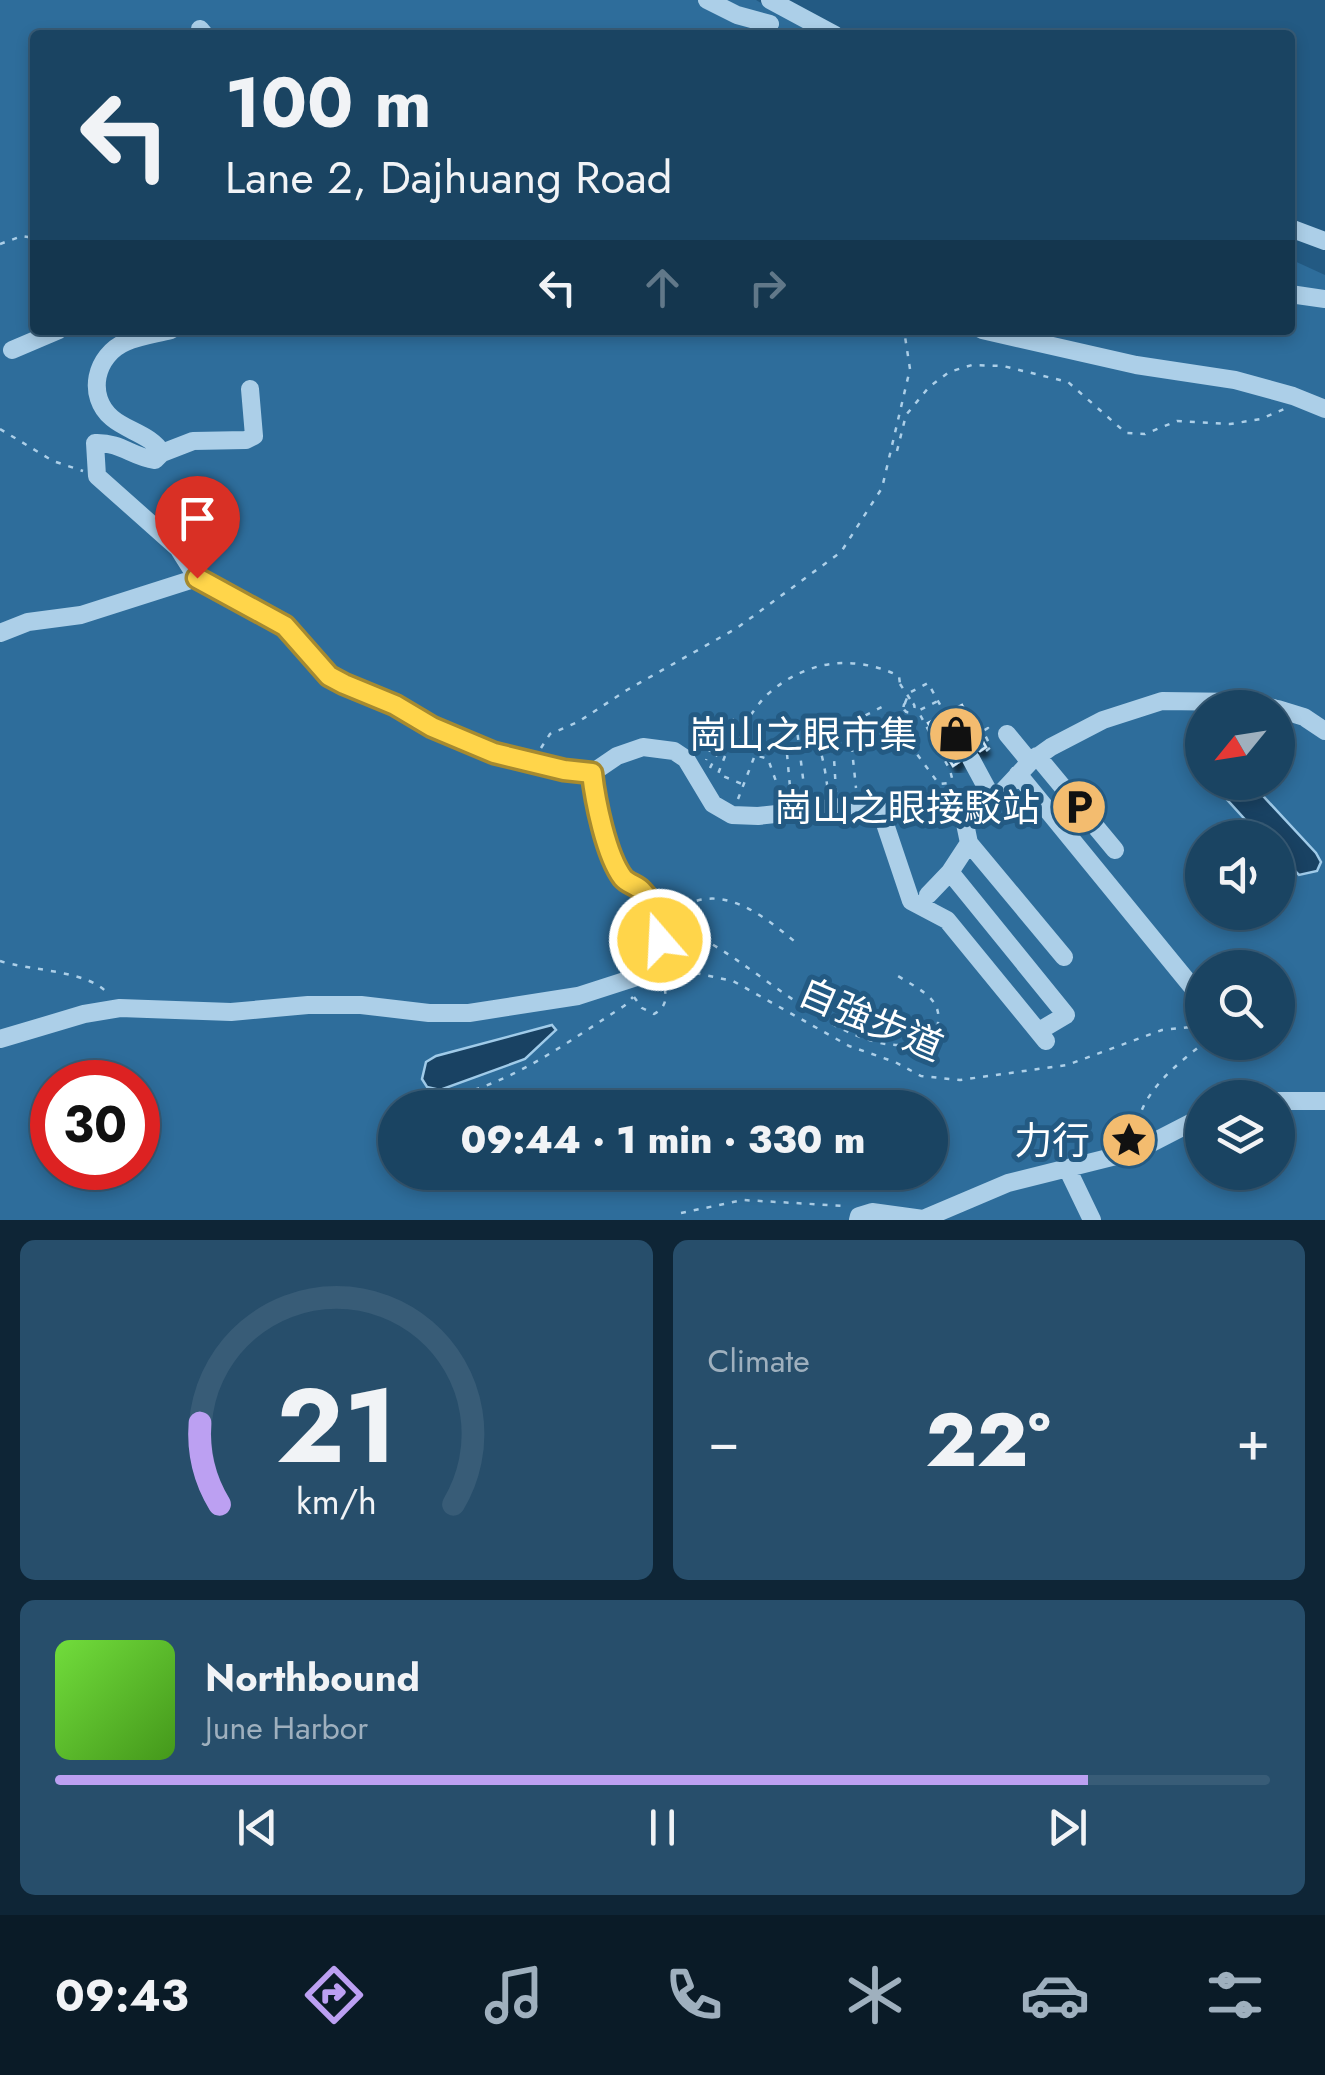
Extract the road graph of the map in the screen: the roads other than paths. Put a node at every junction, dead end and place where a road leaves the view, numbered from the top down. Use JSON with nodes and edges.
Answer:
{"nodes":[{"id":1,"x":706,"y":0,"type":"edge"},
{"id":2,"x":775,"y":3,"type":"edge"},
{"id":3,"x":771,"y":30,"type":"edge"},
{"id":4,"x":826,"y":30,"type":"edge"},
{"id":5,"x":1295,"y":230,"type":"edge"},
{"id":6,"x":1325,"y":241,"type":"edge"},
{"id":7,"x":1295,"y":295,"type":"edge"},
{"id":8,"x":1325,"y":299,"type":"edge"},
{"id":9,"x":47,"y":335,"type":"edge"},
{"id":10,"x":153,"y":335,"type":"edge"},
{"id":11,"x":1005,"y":335,"type":"edge"},
{"id":12,"x":12,"y":350,"type":"dead end"},
{"id":13,"x":250,"y":390,"type":"dead end"},
{"id":14,"x":1325,"y":409,"type":"edge"},
{"id":15,"x":162,"y":453,"type":"junction"},
{"id":16,"x":197,"y":578,"type":"junction"},
{"id":17,"x":0,"y":632,"type":"edge"},
{"id":18,"x":1185,"y":701,"type":"edge"},
{"id":19,"x":1295,"y":714,"type":"edge"},
{"id":20,"x":1325,"y":732,"type":"edge"},
{"id":21,"x":1002,"y":739,"type":"road end"},
{"id":22,"x":971,"y":759,"type":"road end"},
{"id":23,"x":1027,"y":765,"type":"junction"},
{"id":24,"x":592,"y":773,"type":"junction"},
{"id":25,"x":992,"y":798,"type":"junction"},
{"id":26,"x":878,"y":803,"type":"junction"},
{"id":27,"x":962,"y":804,"type":"junction"},
{"id":28,"x":969,"y":843,"type":"junction"},
{"id":29,"x":1116,"y":850,"type":"dead end"},
{"id":30,"x":950,"y":872,"type":"junction"},
{"id":31,"x":928,"y":895,"type":"dead end"},
{"id":32,"x":1064,"y":957,"type":"dead end"},
{"id":33,"x":1185,"y":965,"type":"edge"},
{"id":34,"x":1185,"y":976,"type":"edge"},
{"id":35,"x":0,"y":1040,"type":"edge"},
{"id":36,"x":1295,"y":1101,"type":"edge"},
{"id":37,"x":1325,"y":1102,"type":"edge"},
{"id":38,"x":1185,"y":1127,"type":"edge"},
{"id":39,"x":1068,"y":1170,"type":"junction"},
{"id":40,"x":858,"y":1218,"type":"edge"},
{"id":41,"x":1092,"y":1220,"type":"edge"}],
"edges":[{"from":1,"to":3,"type":"street"},
{"from":2,"to":3,"type":"street"},
{"from":2,"to":4,"type":"street"},
{"from":5,"to":6,"type":"street"},
{"from":7,"to":8,"type":"street"},
{"from":9,"to":12,"type":"street"},
{"from":10,"to":15,"type":"street"},
{"from":11,"to":14,"type":"street"},
{"from":13,"to":15,"type":"street"},
{"from":15,"to":16,"type":"street"},
{"from":16,"to":17,"type":"street"},
{"from":16,"to":24,"type":"street"},
{"from":18,"to":23,"type":"street"},
{"from":19,"to":20,"type":"street"},
{"from":21,"to":23,"type":"street"},
{"from":22,"to":25,"type":"street"},
{"from":23,"to":25,"type":"street"},
{"from":23,"to":29,"type":"street"},
{"from":23,"to":33,"type":"street"},
{"from":23,"to":34,"type":"street"},
{"from":24,"to":26,"type":"street"},
{"from":24,"to":35,"type":"street"},
{"from":25,"to":27,"type":"street"},
{"from":26,"to":27,"type":"street"},
{"from":26,"to":30,"type":"street"},
{"from":27,"to":28,"type":"street"},
{"from":28,"to":30,"type":"street"},
{"from":28,"to":32,"type":"street"},
{"from":30,"to":31,"type":"street"},
{"from":36,"to":37,"type":"street"},
{"from":38,"to":39,"type":"street"},
{"from":39,"to":40,"type":"street"},
{"from":39,"to":41,"type":"street"}]}
